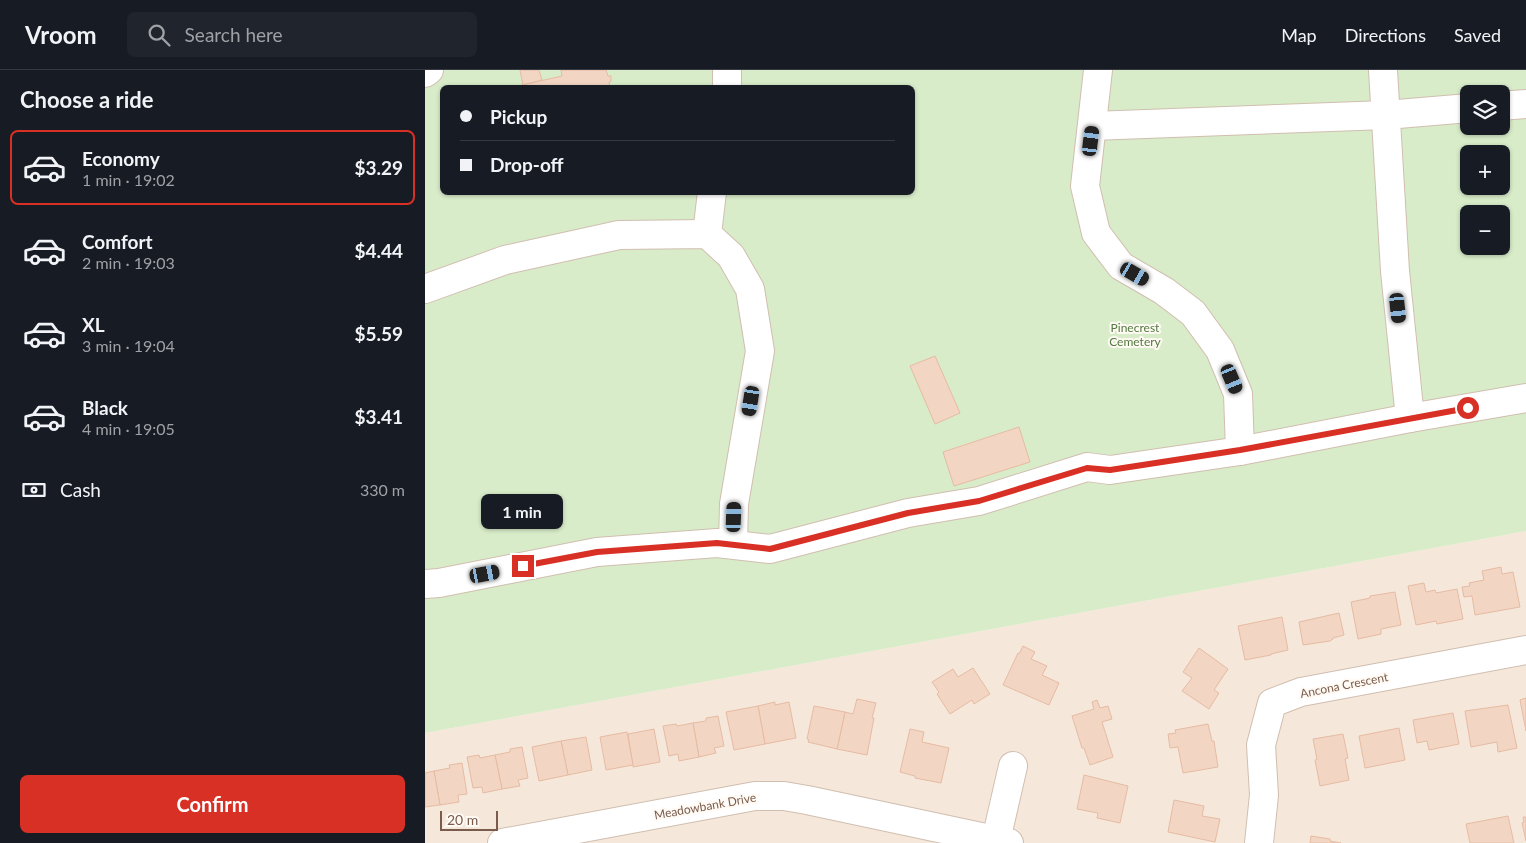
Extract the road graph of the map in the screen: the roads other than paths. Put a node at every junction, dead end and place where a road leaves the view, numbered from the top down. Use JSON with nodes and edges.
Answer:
{"nodes":[{"id":1,"x":429,"y":70,"type":"edge"},
{"id":2,"x":1098,"y":70,"type":"edge"},
{"id":3,"x":1383,"y":70,"type":"edge"},
{"id":4,"x":425,"y":73,"type":"edge"},
{"id":5,"x":1526,"y":104,"type":"edge"},
{"id":6,"x":1510,"y":105,"type":"edge"},
{"id":7,"x":1460,"y":109,"type":"edge"},
{"id":8,"x":1386,"y":115,"type":"junction"},
{"id":9,"x":1092,"y":126,"type":"junction"},
{"id":10,"x":712,"y":195,"type":"edge"},
{"id":11,"x":707,"y":234,"type":"junction"},
{"id":12,"x":425,"y":289,"type":"edge"},
{"id":13,"x":1526,"y":398,"type":"edge"},
{"id":14,"x":1410,"y":418,"type":"junction"},
{"id":15,"x":1240,"y":450,"type":"junction"},
{"id":16,"x":733,"y":544,"type":"junction"},
{"id":17,"x":425,"y":584,"type":"edge"},
{"id":18,"x":1526,"y":650,"type":"edge"},
{"id":19,"x":1013,"y":766,"type":"dead end"},
{"id":20,"x":1003,"y":842,"type":"edge"},
{"id":21,"x":502,"y":843,"type":"edge"},
{"id":22,"x":1259,"y":843,"type":"edge"}],
"edges":[{"from":1,"to":4,"type":"street"},
{"from":2,"to":9,"type":"street"},
{"from":3,"to":8,"type":"street"},
{"from":5,"to":6,"type":"street"},
{"from":7,"to":8,"type":"street"},
{"from":8,"to":9,"type":"street"},
{"from":8,"to":14,"type":"street"},
{"from":9,"to":15,"type":"street"},
{"from":10,"to":11,"type":"street"},
{"from":11,"to":12,"type":"street"},
{"from":11,"to":16,"type":"street"},
{"from":13,"to":14,"type":"street"},
{"from":14,"to":15,"type":"street"},
{"from":15,"to":16,"type":"street"},
{"from":16,"to":17,"type":"street"},
{"from":18,"to":22,"type":"street","name":"Ancona Crescent"},
{"from":19,"to":20,"type":"street","name":"Meadowbank Drive"},
{"from":20,"to":21,"type":"street","name":"Meadowbank Drive"}]}
